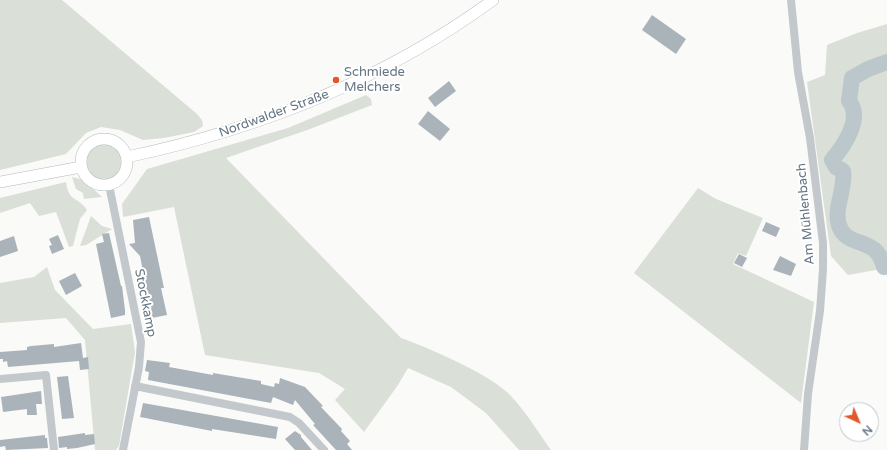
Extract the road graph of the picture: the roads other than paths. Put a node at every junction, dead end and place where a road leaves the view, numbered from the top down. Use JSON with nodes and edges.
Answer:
{"nodes":[{"id":1,"x":493,"y":0,"type":"edge"},
{"id":2,"x":791,"y":0,"type":"edge"},
{"id":3,"x":127,"y":157,"type":"junction"},
{"id":4,"x":81,"y":167,"type":"junction"},
{"id":5,"x":0,"y":182,"type":"edge"},
{"id":6,"x":109,"y":185,"type":"junction"},
{"id":7,"x":0,"y":379,"type":"edge"},
{"id":8,"x":135,"y":386,"type":"junction"},
{"id":9,"x":54,"y":450,"type":"edge"},
{"id":10,"x":124,"y":450,"type":"edge"},
{"id":11,"x":324,"y":450,"type":"edge"},
{"id":12,"x":804,"y":450,"type":"edge"}],
"edges":[{"from":1,"to":3,"type":"main road","name":"Nordwalder Straße"},
{"from":2,"to":12,"type":"street","name":"Am Mühlenbach"},
{"from":3,"to":4,"type":"main road"},
{"from":3,"to":6,"type":"main road"},
{"from":4,"to":5,"type":"main road"},
{"from":4,"to":6,"type":"main road"},
{"from":6,"to":8,"type":"street","name":"Stockkamp"},
{"from":7,"to":9,"type":"street"},
{"from":8,"to":10,"type":"street","name":"Stockkamp"},
{"from":8,"to":11,"type":"street"}]}
